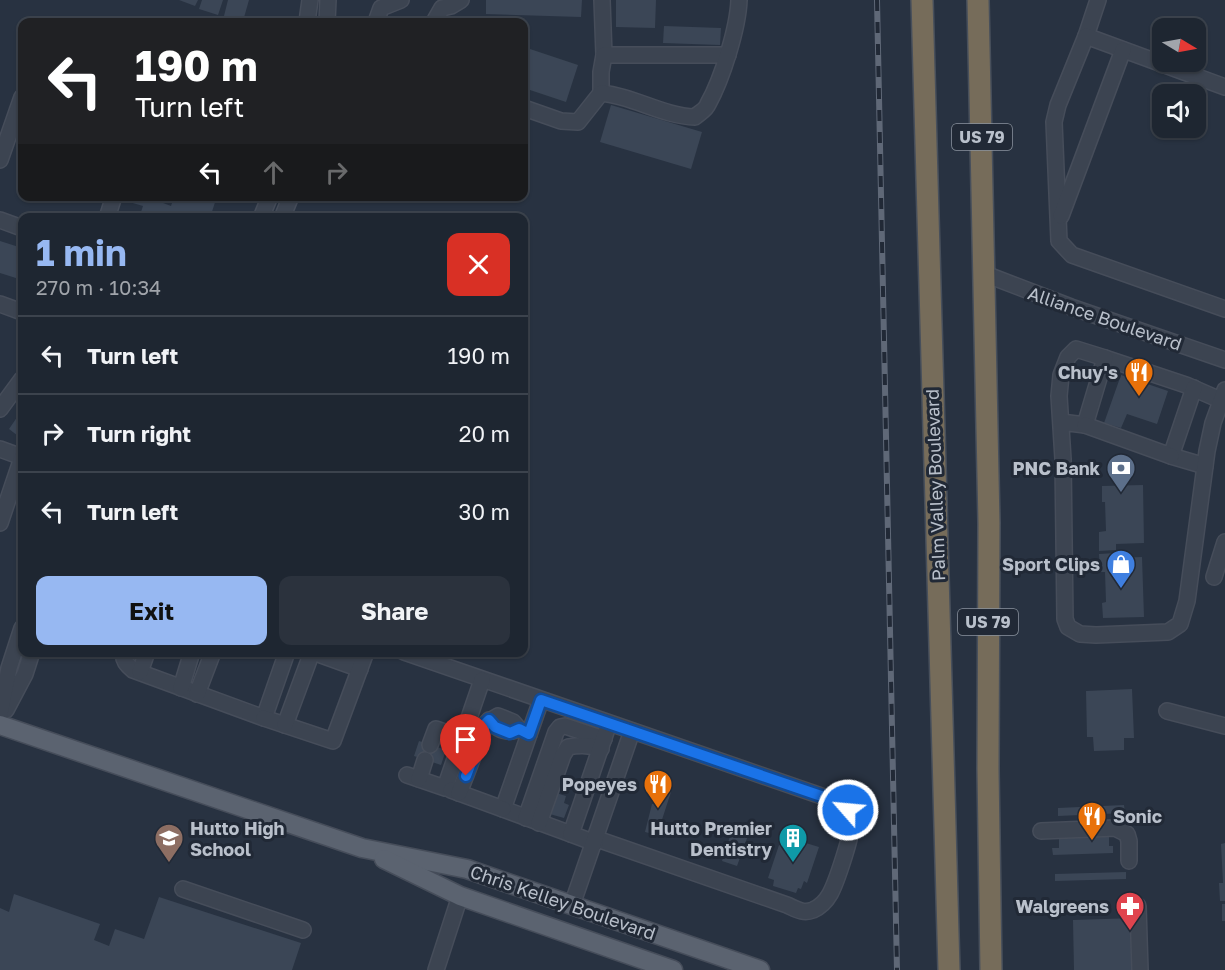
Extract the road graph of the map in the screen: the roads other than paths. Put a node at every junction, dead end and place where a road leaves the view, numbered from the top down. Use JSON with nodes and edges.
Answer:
{"nodes":[{"id":1,"x":310,"y":0,"type":"edge"},
{"id":2,"x":328,"y":0,"type":"edge"},
{"id":3,"x":401,"y":0,"type":"edge"},
{"id":4,"x":461,"y":0,"type":"edge"},
{"id":5,"x":602,"y":0,"type":"edge"},
{"id":6,"x":739,"y":0,"type":"edge"},
{"id":7,"x":922,"y":0,"type":"edge"},
{"id":8,"x":978,"y":0,"type":"edge"},
{"id":9,"x":1098,"y":0,"type":"edge"},
{"id":10,"x":308,"y":18,"type":"edge"},
{"id":11,"x":327,"y":18,"type":"edge"},
{"id":12,"x":377,"y":18,"type":"edge"},
{"id":13,"x":436,"y":18,"type":"edge"},
{"id":14,"x":1086,"y":36,"type":"junction"},
{"id":15,"x":1123,"y":50,"type":"junction"},
{"id":16,"x":604,"y":55,"type":"junction"},
{"id":17,"x":728,"y":55,"type":"junction"},
{"id":18,"x":1225,"y":87,"type":"edge"},
{"id":19,"x":601,"y":93,"type":"junction"},
{"id":20,"x":18,"y":108,"type":"edge"},
{"id":21,"x":528,"y":109,"type":"edge"},
{"id":22,"x":0,"y":160,"type":"edge"},
{"id":23,"x":0,"y":220,"type":"edge"},
{"id":24,"x":1058,"y":224,"type":"junction"},
{"id":25,"x":18,"y":227,"type":"edge"},
{"id":26,"x":985,"y":274,"type":"junction"},
{"id":27,"x":0,"y":304,"type":"edge"},
{"id":28,"x":1225,"y":309,"type":"edge"},
{"id":29,"x":18,"y":311,"type":"edge"},
{"id":30,"x":1105,"y":358,"type":"junction"},
{"id":31,"x":1225,"y":360,"type":"edge"},
{"id":32,"x":18,"y":384,"type":"edge"},
{"id":33,"x":1194,"y":388,"type":"junction"},
{"id":34,"x":1224,"y":397,"type":"edge"},
{"id":35,"x":0,"y":409,"type":"edge"},
{"id":36,"x":1061,"y":422,"type":"junction"},
{"id":37,"x":1086,"y":425,"type":"junction"},
{"id":38,"x":0,"y":449,"type":"edge"},
{"id":39,"x":18,"y":456,"type":"edge"},
{"id":40,"x":1171,"y":456,"type":"junction"},
{"id":41,"x":1205,"y":466,"type":"junction"},
{"id":42,"x":18,"y":471,"type":"edge"},
{"id":43,"x":11,"y":495,"type":"edge"},
{"id":44,"x":0,"y":523,"type":"edge"},
{"id":45,"x":1225,"y":542,"type":"edge"},
{"id":46,"x":1191,"y":569,"type":"junction"},
{"id":47,"x":1219,"y":579,"type":"edge"},
{"id":48,"x":18,"y":640,"type":"edge"},
{"id":49,"x":30,"y":657,"type":"edge"},
{"id":50,"x":124,"y":657,"type":"edge"},
{"id":51,"x":145,"y":657,"type":"edge"},
{"id":52,"x":190,"y":657,"type":"edge"},
{"id":53,"x":211,"y":657,"type":"edge"},
{"id":54,"x":216,"y":657,"type":"edge"},
{"id":55,"x":285,"y":657,"type":"edge"},
{"id":56,"x":316,"y":657,"type":"edge"},
{"id":57,"x":326,"y":657,"type":"edge"},
{"id":58,"x":364,"y":657,"type":"edge"},
{"id":59,"x":418,"y":657,"type":"edge"},
{"id":60,"x":360,"y":669,"type":"junction"},
{"id":61,"x":140,"y":672,"type":"junction"},
{"id":62,"x":482,"y":680,"type":"junction"},
{"id":63,"x":181,"y":688,"type":"junction"},
{"id":64,"x":199,"y":690,"type":"junction"},
{"id":65,"x":541,"y":700,"type":"junction"},
{"id":66,"x":1167,"y":711,"type":"dead end"},
{"id":67,"x":0,"y":714,"type":"edge"},
{"id":68,"x":264,"y":718,"type":"junction"},
{"id":69,"x":0,"y":722,"type":"edge"},
{"id":70,"x":609,"y":723,"type":"junction"},
{"id":71,"x":285,"y":725,"type":"junction"},
{"id":72,"x":1225,"y":726,"type":"edge"},
{"id":73,"x":524,"y":731,"type":"junction"},
{"id":74,"x":632,"y":731,"type":"junction"},
{"id":75,"x":462,"y":738,"type":"junction"},
{"id":76,"x":599,"y":744,"type":"junction"},
{"id":77,"x":452,"y":791,"type":"junction"},
{"id":78,"x":503,"y":809,"type":"junction"},
{"id":79,"x":532,"y":821,"type":"junction"},
{"id":80,"x":1041,"y":831,"type":"dead end"},
{"id":81,"x":571,"y":834,"type":"junction"},
{"id":82,"x":596,"y":841,"type":"junction"},
{"id":83,"x":362,"y":848,"type":"junction"},
{"id":84,"x":1129,"y":861,"type":"dead end"},
{"id":85,"x":183,"y":889,"type":"dead end"},
{"id":86,"x":460,"y":896,"type":"junction"},
{"id":87,"x":572,"y":905,"type":"junction"},
{"id":88,"x":1138,"y":906,"type":"dead end"},
{"id":89,"x":303,"y":930,"type":"dead end"},
{"id":90,"x":436,"y":970,"type":"edge"},
{"id":91,"x":673,"y":970,"type":"edge"},
{"id":92,"x":760,"y":970,"type":"edge"},
{"id":93,"x":949,"y":970,"type":"edge"},
{"id":94,"x":991,"y":970,"type":"edge"},
{"id":95,"x":1140,"y":970,"type":"edge"}],
"edges":[{"from":1,"to":10,"type":"street"},
{"from":2,"to":11,"type":"street"},
{"from":3,"to":12,"type":"street"},
{"from":4,"to":13,"type":"street"},
{"from":5,"to":16,"type":"street"},
{"from":6,"to":17,"type":"street"},
{"from":7,"to":93,"type":"highway","name":"Palm Valley Boulevard","number":"US 79"},
{"from":8,"to":26,"type":"highway","number":"US 79"},
{"from":9,"to":14,"type":"street"},
{"from":14,"to":15,"type":"street"},
{"from":14,"to":24,"type":"street"},
{"from":15,"to":18,"type":"street"},
{"from":15,"to":24,"type":"street"},
{"from":16,"to":17,"type":"street"},
{"from":16,"to":19,"type":"street"},
{"from":17,"to":19,"type":"street"},
{"from":19,"to":21,"type":"street"},
{"from":20,"to":22,"type":"street"},
{"from":23,"to":25,"type":"street"},
{"from":24,"to":28,"type":"street"},
{"from":26,"to":31,"type":"street","name":"Alliance Boulevard"},
{"from":26,"to":94,"type":"highway","number":"US 79"},
{"from":27,"to":29,"type":"street"},
{"from":30,"to":33,"type":"street"},
{"from":30,"to":36,"type":"street"},
{"from":30,"to":37,"type":"street"},
{"from":32,"to":35,"type":"street"},
{"from":33,"to":34,"type":"street"},
{"from":33,"to":40,"type":"street"},
{"from":34,"to":41,"type":"street"},
{"from":36,"to":37,"type":"street"},
{"from":36,"to":46,"type":"street"},
{"from":37,"to":40,"type":"street"},
{"from":38,"to":39,"type":"street"},
{"from":40,"to":41,"type":"street"},
{"from":41,"to":46,"type":"street"},
{"from":42,"to":43,"type":"street"},
{"from":43,"to":44,"type":"street"},
{"from":45,"to":47,"type":"street"},
{"from":46,"to":47,"type":"street"},
{"from":48,"to":67,"type":"street"},
{"from":49,"to":69,"type":"street"},
{"from":50,"to":61,"type":"street"},
{"from":51,"to":61,"type":"street"},
{"from":52,"to":63,"type":"street"},
{"from":53,"to":64,"type":"street"},
{"from":54,"to":64,"type":"street"},
{"from":55,"to":68,"type":"street"},
{"from":56,"to":71,"type":"street"},
{"from":57,"to":60,"type":"street"},
{"from":58,"to":60,"type":"street"},
{"from":59,"to":62,"type":"street"},
{"from":60,"to":71,"type":"street"},
{"from":61,"to":63,"type":"street"},
{"from":62,"to":65,"type":"street"},
{"from":62,"to":75,"type":"street"},
{"from":63,"to":64,"type":"street"},
{"from":64,"to":68,"type":"street"},
{"from":65,"to":70,"type":"street"},
{"from":65,"to":73,"type":"street"},
{"from":66,"to":72,"type":"street"},
{"from":68,"to":71,"type":"street"},
{"from":69,"to":83,"type":"main road","name":"Chris Kelley Boulevard"},
{"from":70,"to":74,"type":"street"},
{"from":70,"to":76,"type":"street"},
{"from":73,"to":77,"type":"street"},
{"from":73,"to":78,"type":"street"},
{"from":74,"to":82,"type":"street"},
{"from":74,"to":82,"type":"street"},
{"from":75,"to":77,"type":"street"},
{"from":75,"to":77,"type":"street"},
{"from":76,"to":79,"type":"street"},
{"from":76,"to":79,"type":"street"},
{"from":76,"to":81,"type":"street"},
{"from":77,"to":78,"type":"street"},
{"from":78,"to":79,"type":"street"},
{"from":79,"to":81,"type":"street"},
{"from":80,"to":84,"type":"street"},
{"from":81,"to":82,"type":"street"},
{"from":82,"to":87,"type":"street"},
{"from":83,"to":86,"type":"main road","name":"Chris Kelley Boulevard"},
{"from":83,"to":87,"type":"main road","name":"Chris Kelley Boulevard"},
{"from":85,"to":89,"type":"street"},
{"from":86,"to":90,"type":"street"},
{"from":86,"to":91,"type":"main road","name":"Chris Kelley Boulevard"},
{"from":87,"to":92,"type":"main road","name":"Chris Kelley Boulevard"},
{"from":88,"to":95,"type":"street"}]}
